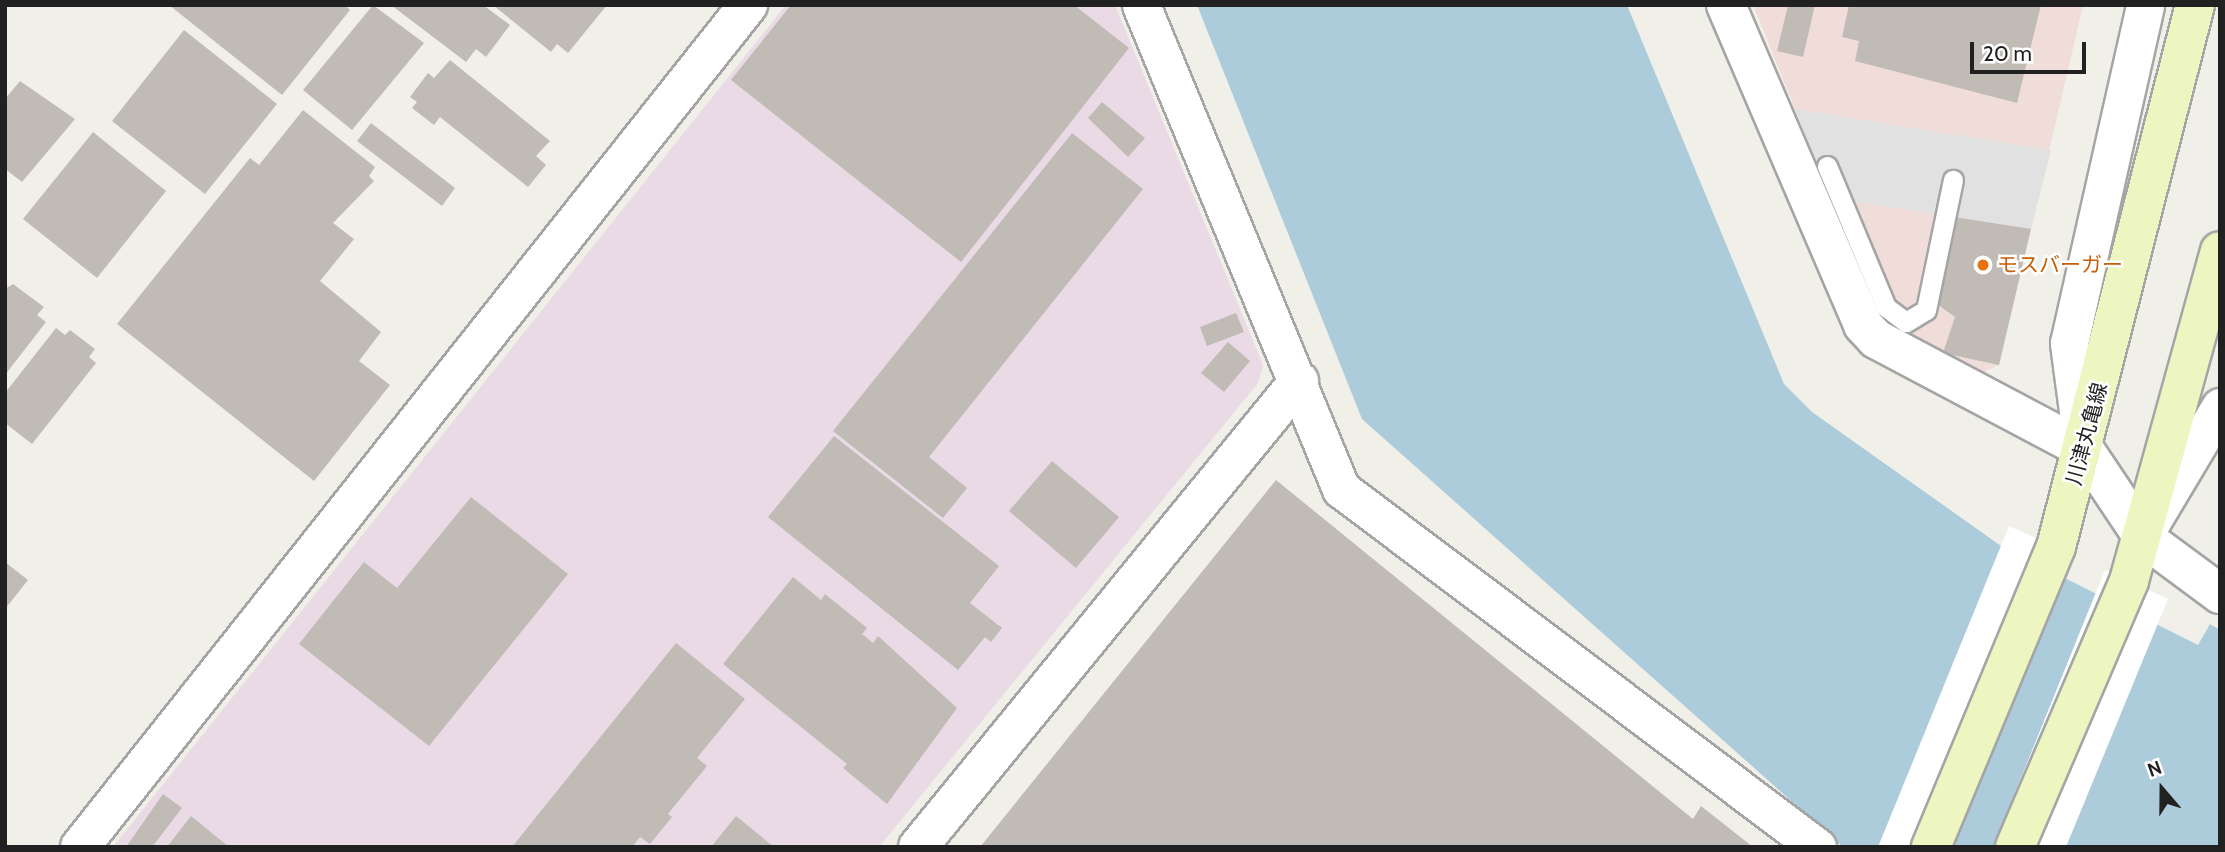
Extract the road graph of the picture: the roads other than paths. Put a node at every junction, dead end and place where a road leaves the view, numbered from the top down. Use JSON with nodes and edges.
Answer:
{"nodes":[{"id":1,"x":748,"y":5,"type":"edge"},
{"id":2,"x":1141,"y":5,"type":"edge"},
{"id":3,"x":1726,"y":5,"type":"edge"},
{"id":4,"x":2145,"y":5,"type":"edge"},
{"id":5,"x":2195,"y":5,"type":"edge"},
{"id":6,"x":1827,"y":166,"type":"dead end"},
{"id":7,"x":1953,"y":180,"type":"dead end"},
{"id":8,"x":2220,"y":251,"type":"edge"},
{"id":9,"x":1299,"y":381,"type":"junction"},
{"id":10,"x":2220,"y":407,"type":"edge"},
{"id":11,"x":2084,"y":449,"type":"junction"},
{"id":12,"x":2143,"y":537,"type":"junction"},
{"id":13,"x":2220,"y":594,"type":"edge"},
{"id":14,"x":80,"y":847,"type":"edge"},
{"id":15,"x":918,"y":847,"type":"edge"},
{"id":16,"x":1817,"y":847,"type":"edge"},
{"id":17,"x":1931,"y":847,"type":"edge"},
{"id":18,"x":2015,"y":847,"type":"edge"}],
"edges":[{"from":1,"to":14,"type":"street"},
{"from":2,"to":9,"type":"street"},
{"from":3,"to":11,"type":"street"},
{"from":4,"to":11,"type":"street"},
{"from":5,"to":11,"type":"main road","name":"川津丸亀線"},
{"from":6,"to":7,"type":"lane"},
{"from":8,"to":12,"type":"main road"},
{"from":9,"to":15,"type":"street"},
{"from":9,"to":16,"type":"street"},
{"from":10,"to":12,"type":"street"},
{"from":11,"to":12,"type":"street"},
{"from":11,"to":17,"type":"main road","name":"川津丸亀線"},
{"from":12,"to":13,"type":"street"},
{"from":12,"to":18,"type":"main road"}]}
